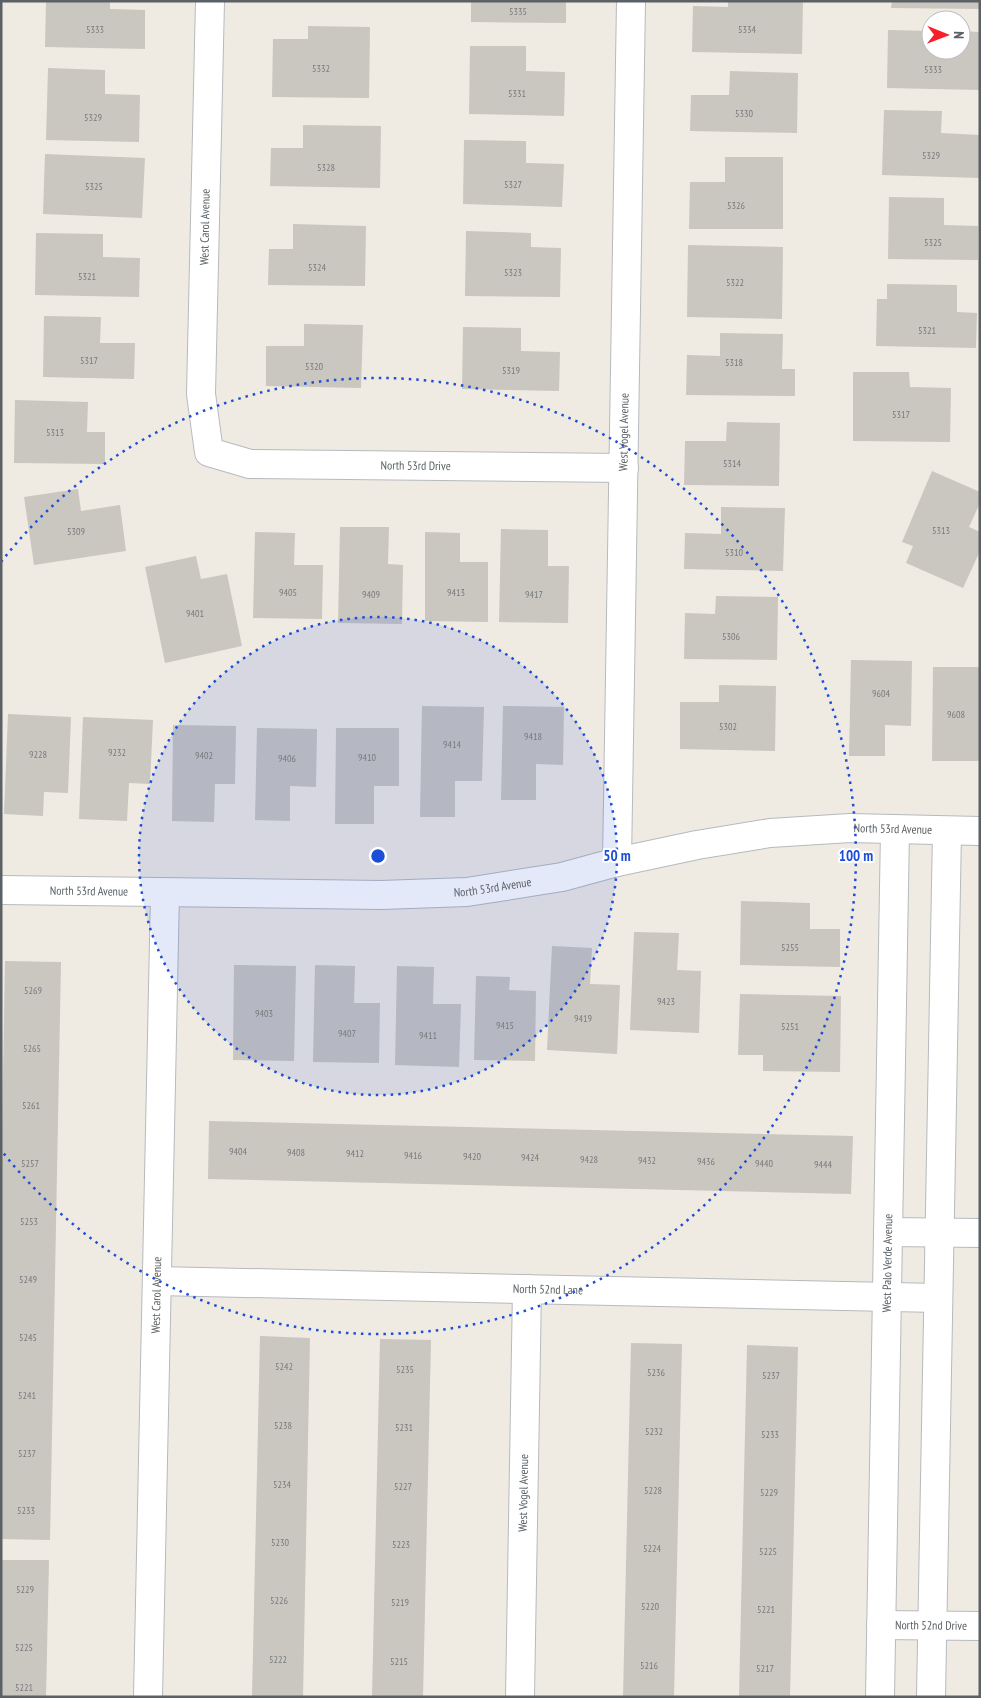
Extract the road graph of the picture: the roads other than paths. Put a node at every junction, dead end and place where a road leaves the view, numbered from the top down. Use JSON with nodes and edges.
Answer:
{"nodes":[{"id":1,"x":210,"y":1,"type":"edge"},
{"id":2,"x":631,"y":1,"type":"edge"},
{"id":3,"x":209,"y":452,"type":"joint"},
{"id":4,"x":624,"y":468,"type":"junction"},
{"id":5,"x":894,"y":830,"type":"junction"},
{"id":6,"x":946,"y":830,"type":"junction"},
{"id":7,"x":980,"y":831,"type":"edge"},
{"id":8,"x":617,"y":862,"type":"junction"},
{"id":9,"x":1,"y":890,"type":"edge"},
{"id":10,"x":165,"y":893,"type":"junction"},
{"id":11,"x":888,"y":1232,"type":"junction"},
{"id":12,"x":940,"y":1232,"type":"junction"},
{"id":13,"x":980,"y":1233,"type":"edge"},
{"id":14,"x":157,"y":1280,"type":"junction"},
{"id":15,"x":526,"y":1289,"type":"junction"},
{"id":16,"x":887,"y":1297,"type":"junction"},
{"id":17,"x":938,"y":1298,"type":"junction"},
{"id":18,"x":881,"y":1625,"type":"junction"},
{"id":19,"x":932,"y":1625,"type":"junction"},
{"id":20,"x":980,"y":1626,"type":"edge"},
{"id":21,"x":148,"y":1697,"type":"edge"},
{"id":22,"x":520,"y":1697,"type":"edge"},
{"id":23,"x":880,"y":1697,"type":"edge"},
{"id":24,"x":931,"y":1697,"type":"edge"}],
"edges":[{"from":1,"to":3,"type":"street","name":"West Carol Avenue"},
{"from":2,"to":4,"type":"street","name":"West Vogel Avenue"},
{"from":3,"to":4,"type":"street","name":"North 53rd Drive"},
{"from":4,"to":8,"type":"street","name":"West Vogel Avenue"},
{"from":5,"to":6,"type":"street","name":"North 53rd Avenue"},
{"from":5,"to":8,"type":"street","name":"North 53rd Avenue"},
{"from":5,"to":11,"type":"street","name":"West Palo Verde Avenue"},
{"from":6,"to":7,"type":"street","name":"North 53rd Avenue"},
{"from":6,"to":12,"type":"street"},
{"from":8,"to":10,"type":"street","name":"North 53rd Avenue"},
{"from":9,"to":10,"type":"street","name":"North 53rd Avenue"},
{"from":10,"to":14,"type":"street","name":"West Carol Avenue"},
{"from":11,"to":12,"type":"street"},
{"from":11,"to":16,"type":"street","name":"West Palo Verde Avenue"},
{"from":12,"to":13,"type":"street"},
{"from":12,"to":17,"type":"street"},
{"from":14,"to":15,"type":"street","name":"North 52nd Lane"},
{"from":14,"to":21,"type":"street","name":"West Carol Avenue"},
{"from":15,"to":16,"type":"street","name":"North 52nd Lane"},
{"from":15,"to":22,"type":"street","name":"West Vogel Avenue"},
{"from":16,"to":17,"type":"street","name":"North 52nd Lane"},
{"from":16,"to":18,"type":"street","name":"West Palo Verde Avenue"},
{"from":17,"to":19,"type":"street"},
{"from":18,"to":19,"type":"street","name":"North 52nd Drive"},
{"from":18,"to":23,"type":"street","name":"West Palo Verde Avenue"},
{"from":19,"to":20,"type":"street","name":"North 52nd Drive"},
{"from":19,"to":24,"type":"street"}]}
